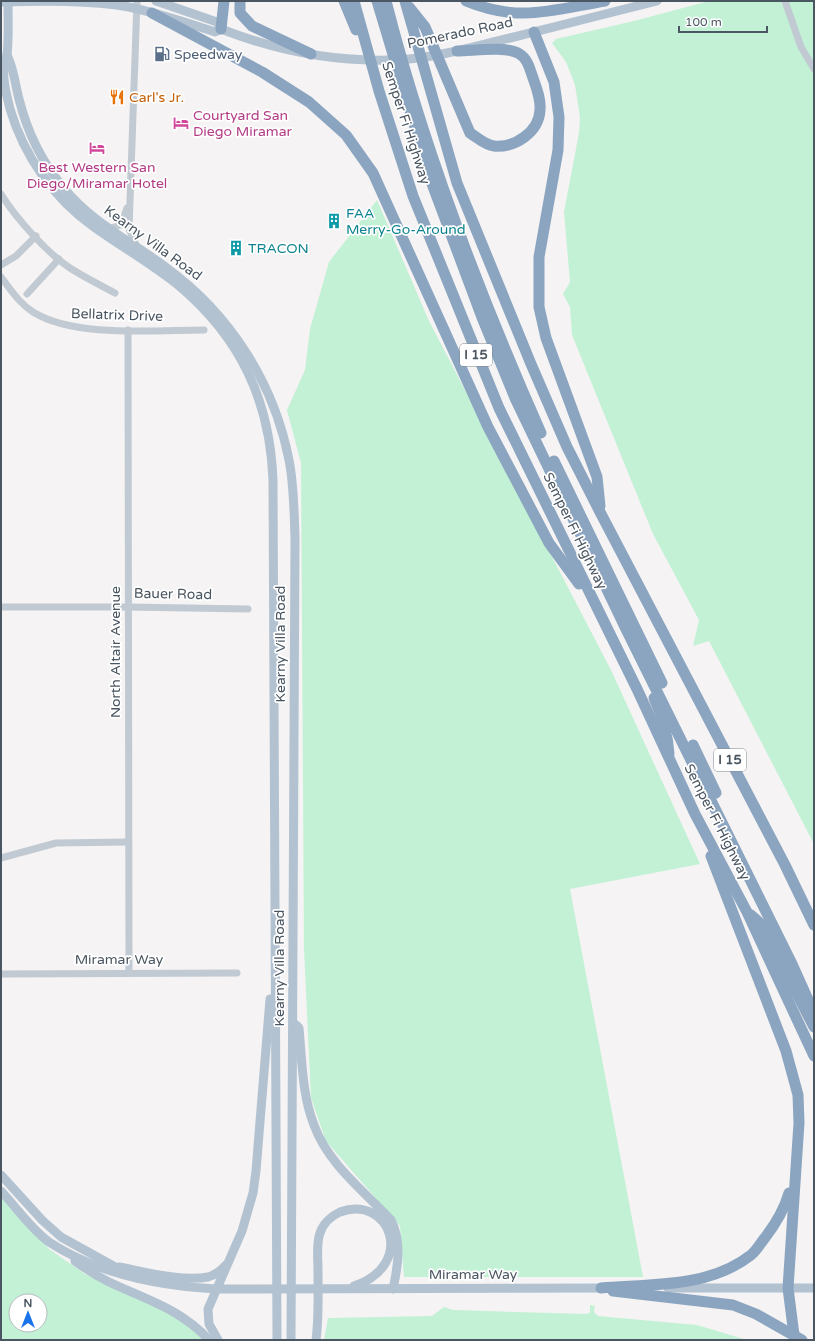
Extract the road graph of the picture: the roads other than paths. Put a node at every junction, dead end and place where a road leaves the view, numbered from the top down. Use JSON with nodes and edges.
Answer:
{"nodes":[{"id":1,"x":156,"y":1,"type":"edge"},
{"id":2,"x":224,"y":1,"type":"edge"},
{"id":3,"x":240,"y":1,"type":"edge"},
{"id":4,"x":344,"y":1,"type":"edge"},
{"id":5,"x":354,"y":1,"type":"edge"},
{"id":6,"x":378,"y":1,"type":"edge"},
{"id":7,"x":386,"y":1,"type":"edge"},
{"id":8,"x":405,"y":1,"type":"edge"},
{"id":9,"x":466,"y":1,"type":"edge"},
{"id":10,"x":605,"y":1,"type":"edge"},
{"id":11,"x":657,"y":1,"type":"edge"},
{"id":12,"x":785,"y":1,"type":"edge"},
{"id":13,"x":5,"y":2,"type":"edge"},
{"id":14,"x":137,"y":5,"type":"edge"},
{"id":15,"x":152,"y":13,"type":"junction"},
{"id":16,"x":221,"y":29,"type":"junction"},
{"id":17,"x":534,"y":32,"type":"junction"},
{"id":18,"x":457,"y":51,"type":"junction"},
{"id":19,"x":311,"y":54,"type":"junction"},
{"id":20,"x":7,"y":55,"type":"junction"},
{"id":21,"x":814,"y":69,"type":"edge"},
{"id":22,"x":379,"y":90,"type":"junction"},
{"id":23,"x":1,"y":194,"type":"edge"},
{"id":24,"x":130,"y":200,"type":"junction"},
{"id":25,"x":104,"y":225,"type":"junction"},
{"id":26,"x":36,"y":236,"type":"junction"},
{"id":27,"x":137,"y":247,"type":"junction"},
{"id":28,"x":60,"y":259,"type":"junction"},
{"id":29,"x":1,"y":265,"type":"edge"},
{"id":30,"x":1,"y":277,"type":"edge"},
{"id":31,"x":115,"y":293,"type":"dead end"},
{"id":32,"x":27,"y":294,"type":"dead end"},
{"id":33,"x":128,"y":330,"type":"junction"},
{"id":34,"x":204,"y":330,"type":"dead end"},
{"id":35,"x":600,"y":512,"type":"junction"},
{"id":36,"x":128,"y":606,"type":"junction"},
{"id":37,"x":1,"y":607,"type":"edge"},
{"id":38,"x":248,"y":609,"type":"dead end"},
{"id":39,"x":597,"y":609,"type":"junction"},
{"id":40,"x":636,"y":648,"type":"junction"},
{"id":41,"x":669,"y":761,"type":"junction"},
{"id":42,"x":695,"y":814,"type":"junction"},
{"id":43,"x":128,"y":842,"type":"junction"},
{"id":44,"x":1,"y":858,"type":"edge"},
{"id":45,"x":747,"y":912,"type":"junction"},
{"id":46,"x":814,"y":925,"type":"edge"},
{"id":47,"x":129,"y":973,"type":"junction"},
{"id":48,"x":237,"y":973,"type":"dead end"},
{"id":49,"x":1,"y":974,"type":"edge"},
{"id":50,"x":274,"y":981,"type":"junction"},
{"id":51,"x":814,"y":995,"type":"edge"},
{"id":52,"x":814,"y":1013,"type":"edge"},
{"id":53,"x":293,"y":1021,"type":"junction"},
{"id":54,"x":814,"y":1026,"type":"edge"},
{"id":55,"x":814,"y":1056,"type":"edge"},
{"id":56,"x":1,"y":1176,"type":"edge"},
{"id":57,"x":794,"y":1178,"type":"junction"},
{"id":58,"x":1,"y":1191,"type":"edge"},
{"id":59,"x":48,"y":1241,"type":"junction"},
{"id":60,"x":391,"y":1243,"type":"junction"},
{"id":61,"x":228,"y":1263,"type":"junction"},
{"id":62,"x":118,"y":1267,"type":"junction"},
{"id":63,"x":132,"y":1277,"type":"junction"},
{"id":64,"x":601,"y":1288,"type":"junction"},
{"id":65,"x":788,"y":1288,"type":"junction"},
{"id":66,"x":814,"y":1288,"type":"edge"},
{"id":67,"x":217,"y":1289,"type":"junction"},
{"id":68,"x":347,"y":1289,"type":"junction"},
{"id":69,"x":393,"y":1289,"type":"junction"},
{"id":70,"x":798,"y":1338,"type":"edge"},
{"id":71,"x":209,"y":1340,"type":"edge"},
{"id":72,"x":218,"y":1340,"type":"edge"},
{"id":73,"x":277,"y":1340,"type":"edge"},
{"id":74,"x":291,"y":1340,"type":"edge"},
{"id":75,"x":316,"y":1340,"type":"edge"}],
"edges":[{"from":1,"to":16,"type":"main road"},
{"from":2,"to":16,"type":"highway"},
{"from":3,"to":19,"type":"highway"},
{"from":4,"to":22,"type":"highway"},
{"from":5,"to":22,"type":"highway","name":"Semper Fi Highway","number":"I 15"},
{"from":6,"to":40,"type":"highway"},
{"from":7,"to":51,"type":"highway"},
{"from":8,"to":18,"type":"highway"},
{"from":8,"to":35,"type":"highway","number":"I 15"},
{"from":9,"to":10,"type":"highway"},
{"from":11,"to":17,"type":"main road","name":"Pomerado Road"},
{"from":12,"to":21,"type":"street"},
{"from":13,"to":14,"type":"main road"},
{"from":13,"to":20,"type":"main road","name":"Kearny Villa Road"},
{"from":14,"to":15,"type":"main road"},
{"from":14,"to":24,"type":"street"},
{"from":15,"to":16,"type":"main road"},
{"from":15,"to":39,"type":"highway"},
{"from":16,"to":19,"type":"main road","name":"Pomerado Road"},
{"from":17,"to":18,"type":"main road","name":"Pomerado Road"},
{"from":17,"to":35,"type":"highway"},
{"from":18,"to":19,"type":"main road","name":"Pomerado Road"},
{"from":20,"to":25,"type":"main road","name":"Kearny Villa Road"},
{"from":20,"to":50,"type":"main road","name":"Kearny Villa Road"},
{"from":22,"to":39,"type":"highway","name":"Semper Fi Highway","number":"I 15"},
{"from":23,"to":26,"type":"street"},
{"from":24,"to":25,"type":"street"},
{"from":24,"to":27,"type":"street"},
{"from":25,"to":27,"type":"main road","name":"Kearny Villa Road"},
{"from":26,"to":28,"type":"street"},
{"from":26,"to":29,"type":"street"},
{"from":27,"to":53,"type":"main road","name":"Kearny Villa Road"},
{"from":28,"to":31,"type":"street"},
{"from":28,"to":32,"type":"street"},
{"from":30,"to":33,"type":"street","name":"Bellatrix Drive"},
{"from":33,"to":34,"type":"street","name":"Bellatrix Drive"},
{"from":33,"to":36,"type":"street","name":"North Altair Avenue"},
{"from":35,"to":46,"type":"highway","number":"I 15"},
{"from":36,"to":37,"type":"street","name":"Bauer Road"},
{"from":36,"to":38,"type":"street","name":"Bauer Road"},
{"from":36,"to":43,"type":"street","name":"North Altair Avenue"},
{"from":39,"to":41,"type":"highway","name":"Semper Fi Highway","number":"I 15"},
{"from":40,"to":41,"type":"highway"},
{"from":40,"to":52,"type":"highway"},
{"from":41,"to":42,"type":"highway","name":"Semper Fi Highway","number":"I 15"},
{"from":42,"to":45,"type":"highway","name":"Semper Fi Highway","number":"I 15"},
{"from":42,"to":57,"type":"highway"},
{"from":43,"to":44,"type":"street"},
{"from":43,"to":47,"type":"street","name":"North Altair Avenue"},
{"from":45,"to":54,"type":"highway"},
{"from":45,"to":55,"type":"highway","name":"Semper Fi Highway","number":"I 15"},
{"from":47,"to":48,"type":"street","name":"Miramar Way"},
{"from":47,"to":49,"type":"street","name":"Miramar Way"},
{"from":50,"to":61,"type":"main road"},
{"from":50,"to":73,"type":"main road","name":"Kearny Villa Road"},
{"from":53,"to":69,"type":"main road"},
{"from":53,"to":74,"type":"main road","name":"Kearny Villa Road"},
{"from":56,"to":62,"type":"main road","name":"Miramar Way"},
{"from":57,"to":64,"type":"highway"},
{"from":57,"to":65,"type":"highway"},
{"from":58,"to":59,"type":"main road","name":"Miramar Way"},
{"from":59,"to":63,"type":"main road","name":"Miramar Way"},
{"from":59,"to":71,"type":"main road"},
{"from":60,"to":68,"type":"main road"},
{"from":60,"to":69,"type":"main road"},
{"from":60,"to":75,"type":"main road"},
{"from":61,"to":62,"type":"main road"},
{"from":61,"to":67,"type":"main road"},
{"from":62,"to":63,"type":"main road","name":"Miramar Way"},
{"from":63,"to":67,"type":"main road","name":"Miramar Way"},
{"from":64,"to":65,"type":"main road","name":"Miramar Way"},
{"from":64,"to":69,"type":"main road","name":"Miramar Way"},
{"from":64,"to":70,"type":"highway"},
{"from":65,"to":66,"type":"main road","name":"Miramar Way"},
{"from":65,"to":70,"type":"highway"},
{"from":67,"to":68,"type":"main road","name":"Miramar Way"},
{"from":67,"to":72,"type":"main road"},
{"from":68,"to":69,"type":"main road","name":"Miramar Way"}]}
